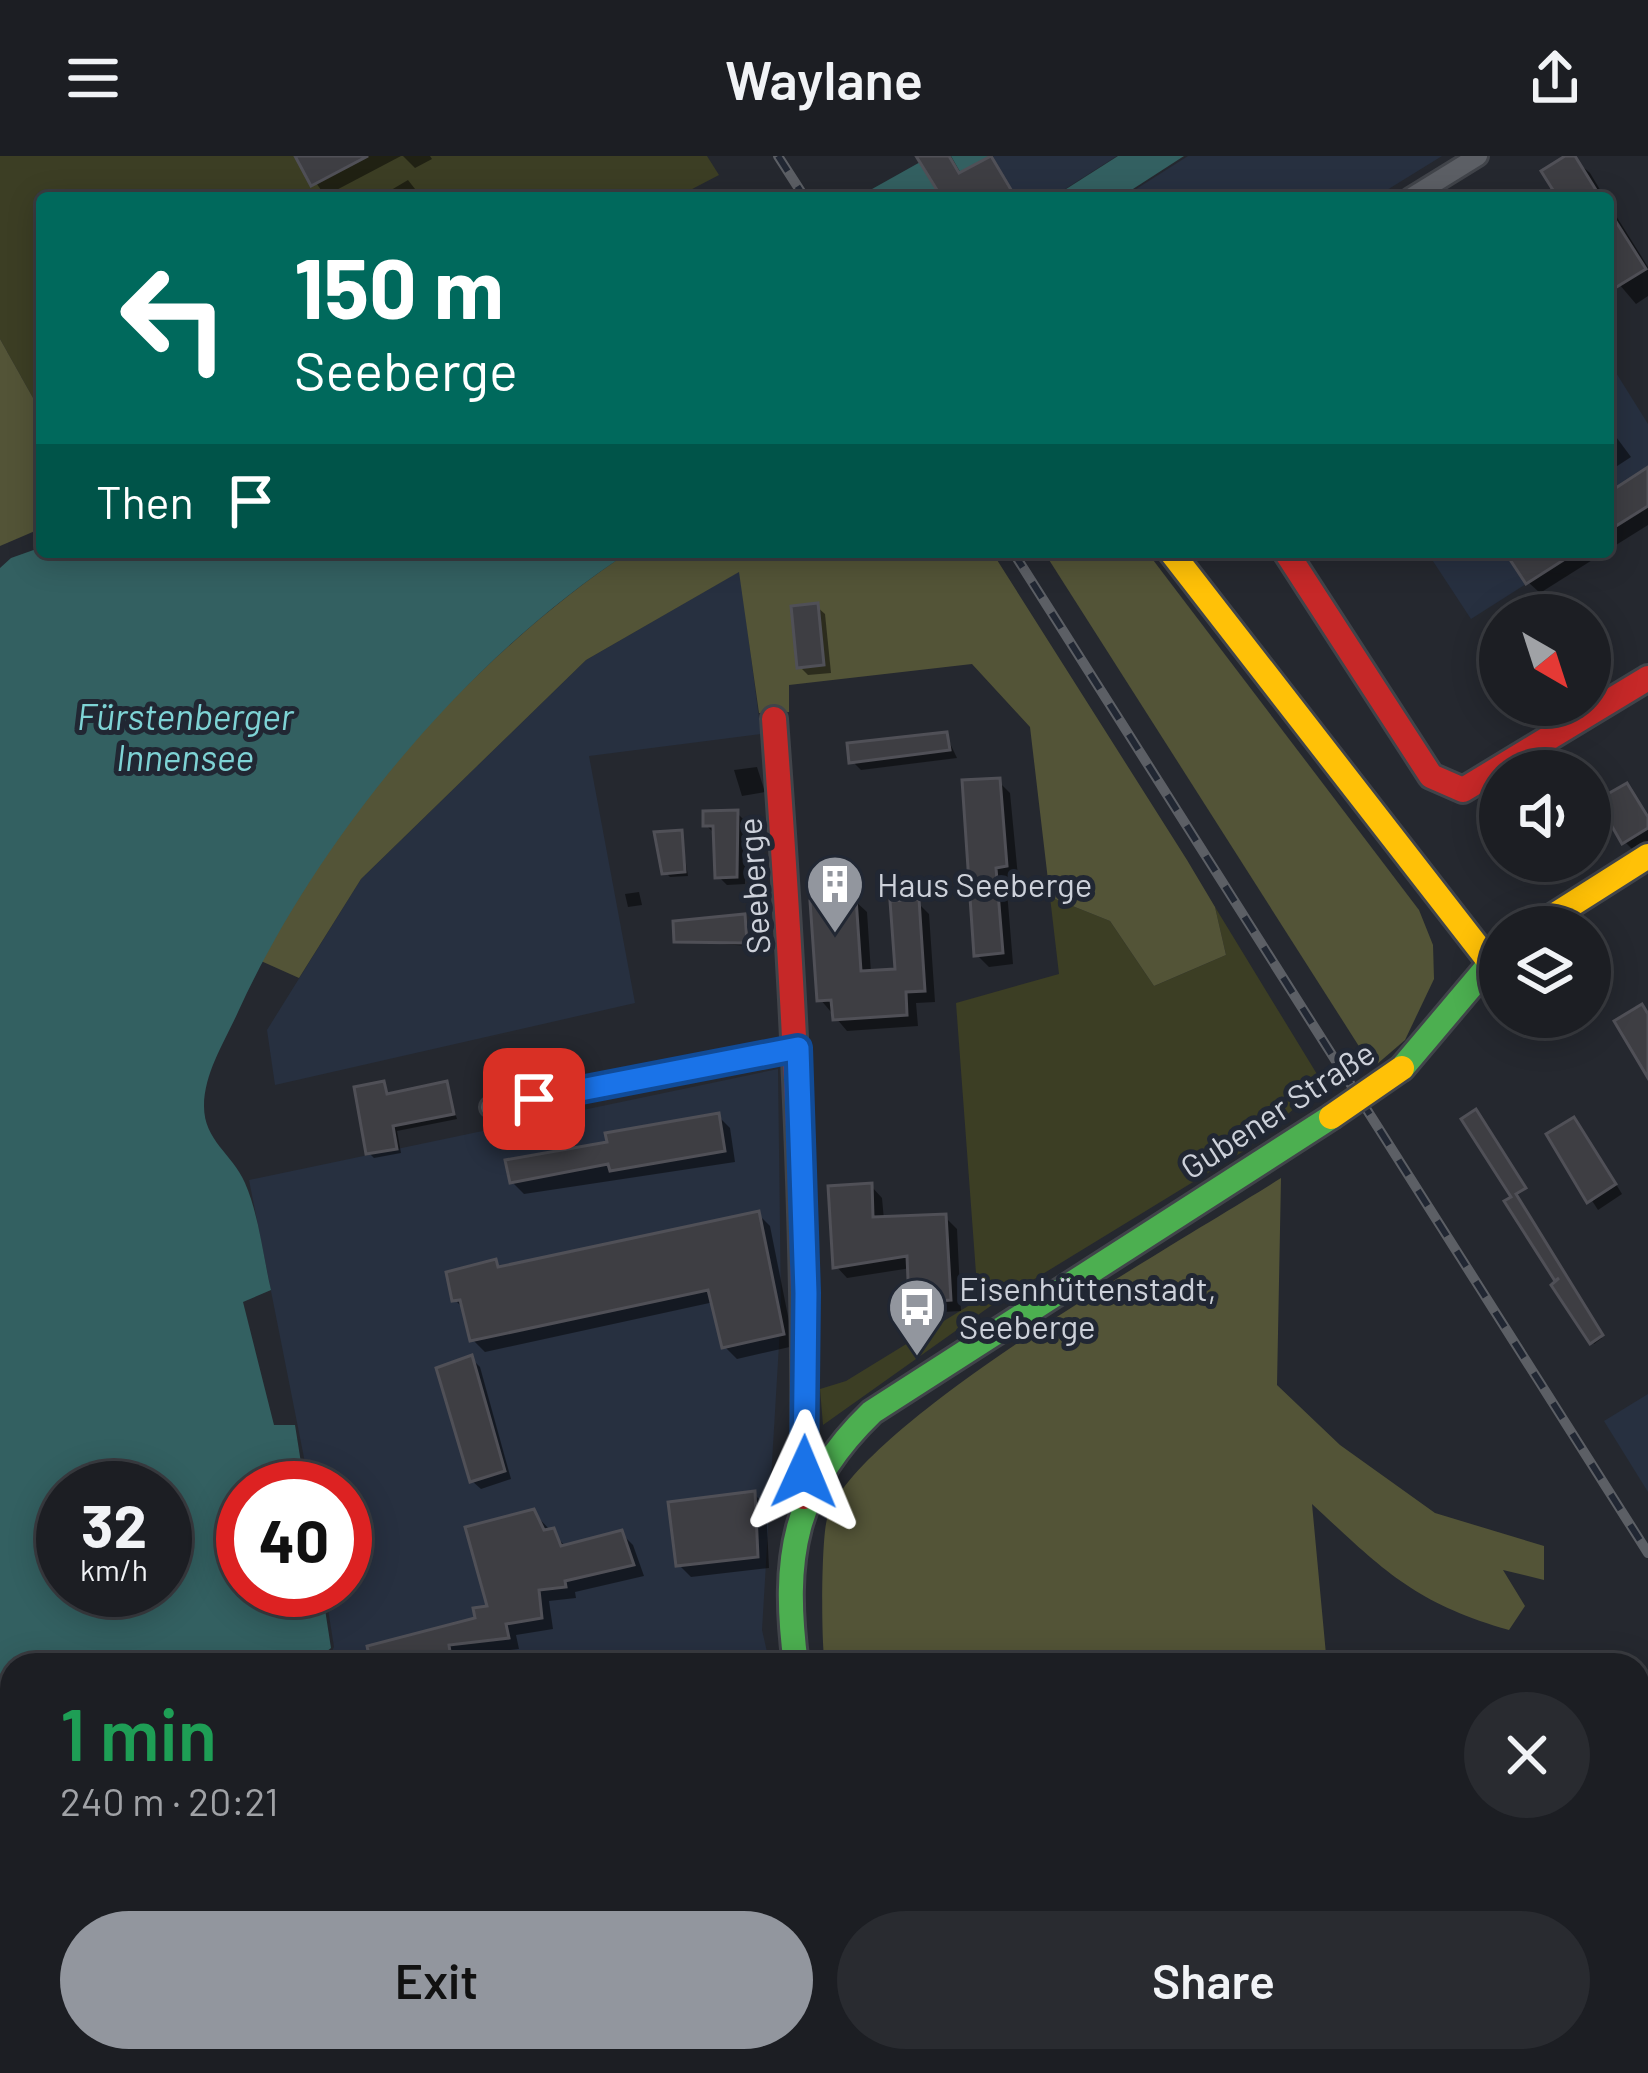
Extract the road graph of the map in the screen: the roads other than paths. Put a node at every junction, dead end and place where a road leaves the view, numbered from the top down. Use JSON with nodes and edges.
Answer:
{"nodes":[{"id":1,"x":1478,"y":156,"type":"edge"},
{"id":2,"x":1420,"y":192,"type":"edge"},
{"id":3,"x":1176,"y":558,"type":"edge"},
{"id":4,"x":1290,"y":558,"type":"edge"},
{"id":5,"x":1648,"y":678,"type":"edge"},
{"id":6,"x":774,"y":719,"type":"dead end"},
{"id":7,"x":1648,"y":856,"type":"edge"},
{"id":8,"x":1569,"y":906,"type":"edge"},
{"id":9,"x":1479,"y":937,"type":"edge"},
{"id":10,"x":1479,"y":978,"type":"edge"},
{"id":11,"x":798,"y":1048,"type":"junction"},
{"id":12,"x":490,"y":1107,"type":"dead end"},
{"id":13,"x":804,"y":1505,"type":"junction"},
{"id":14,"x":795,"y":1653,"type":"edge"}],
"edges":[{"from":1,"to":2,"type":"street"},
{"from":3,"to":9,"type":"main road","name":"Gubener Straße"},
{"from":4,"to":5,"type":"main road"},
{"from":6,"to":11,"type":"main road","name":"Seeberge"},
{"from":7,"to":8,"type":"main road"},
{"from":10,"to":13,"type":"main road","name":"Gubener Straße","bridge":true},
{"from":11,"to":12,"type":"street"},
{"from":11,"to":13,"type":"main road","name":"Seeberge"},
{"from":13,"to":14,"type":"main road","name":"Gubener Straße"}]}
